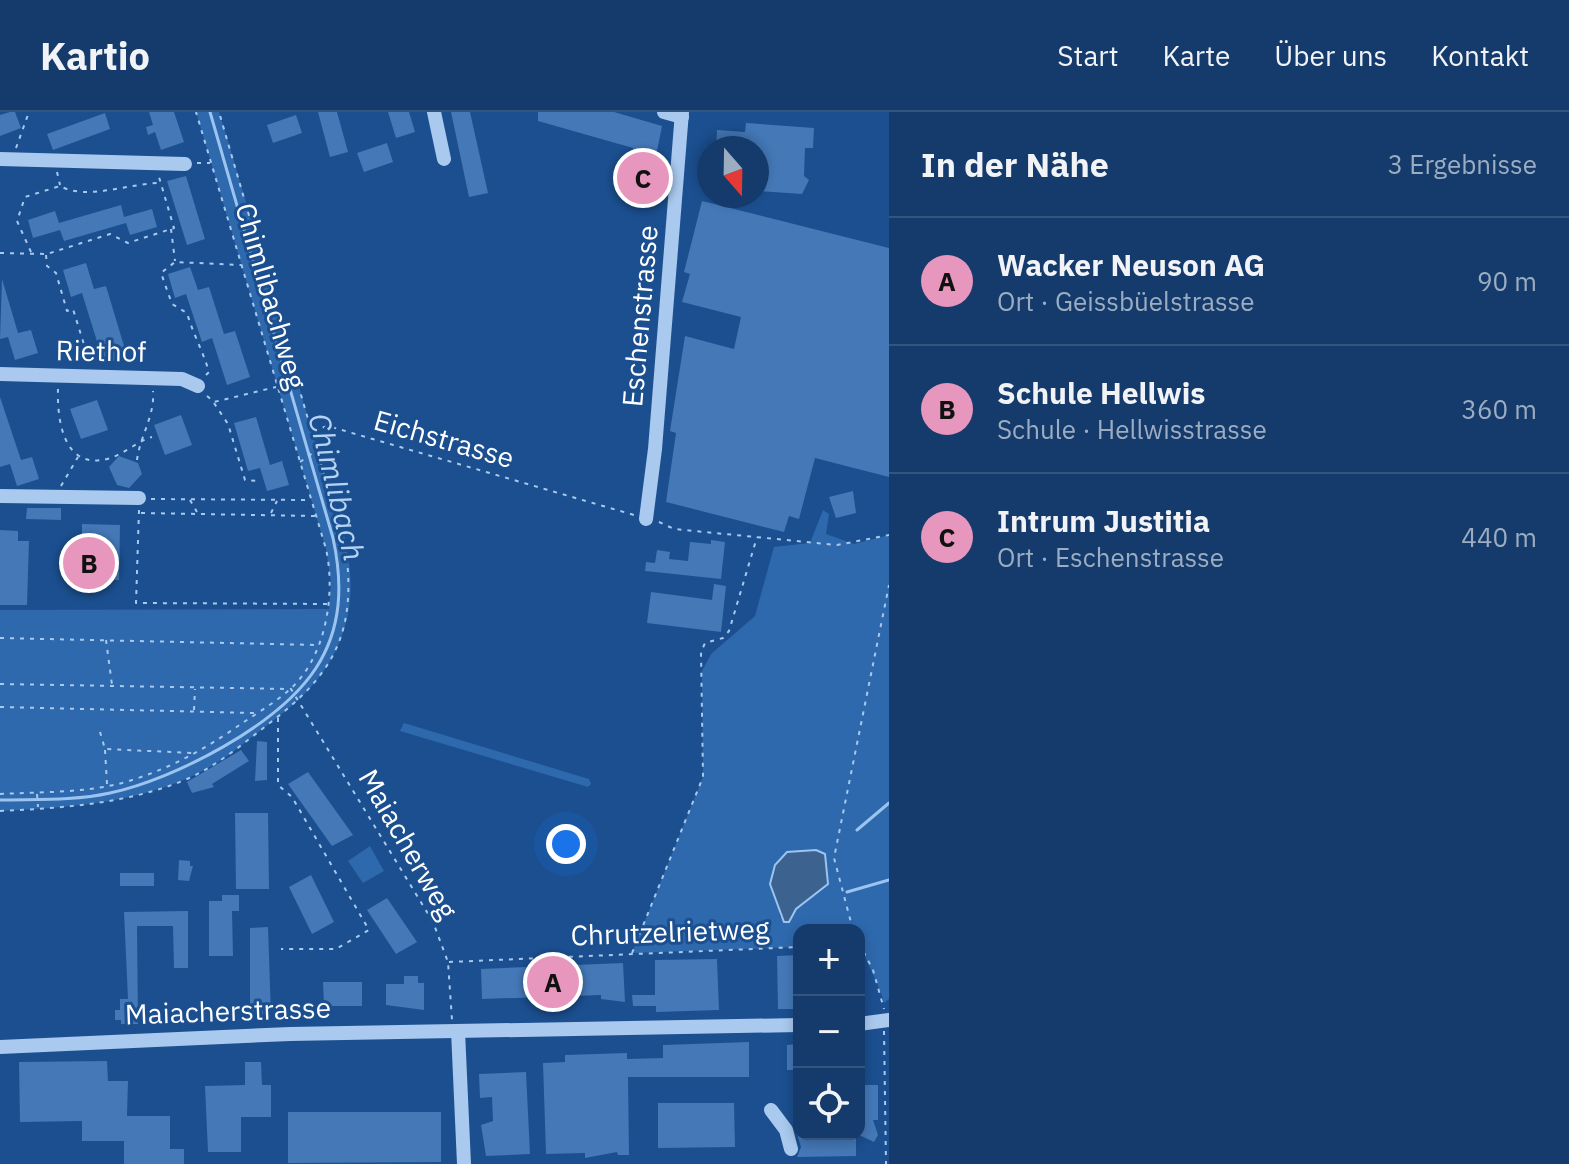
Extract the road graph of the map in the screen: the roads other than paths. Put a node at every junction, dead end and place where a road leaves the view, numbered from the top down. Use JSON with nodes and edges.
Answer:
{"nodes":[{"id":1,"x":434,"y":112,"type":"edge"},
{"id":2,"x":664,"y":112,"type":"edge"},
{"id":3,"x":682,"y":114,"type":"edge"},
{"id":4,"x":6,"y":159,"type":"edge"},
{"id":5,"x":444,"y":159,"type":"dead end"},
{"id":6,"x":185,"y":164,"type":"road end"},
{"id":7,"x":0,"y":374,"type":"edge"},
{"id":8,"x":198,"y":386,"type":"road end"},
{"id":9,"x":0,"y":496,"type":"edge"},
{"id":10,"x":139,"y":506,"type":"road end"},
{"id":11,"x":646,"y":519,"type":"road end"},
{"id":12,"x":886,"y":1022,"type":"edge"},
{"id":13,"x":865,"y":1024,"type":"edge"},
{"id":14,"x":793,"y":1025,"type":"edge"},
{"id":15,"x":458,"y":1031,"type":"junction"},
{"id":16,"x":0,"y":1047,"type":"edge"},
{"id":17,"x":771,"y":1110,"type":"dead end"},
{"id":18,"x":791,"y":1149,"type":"dead end"},
{"id":19,"x":464,"y":1164,"type":"edge"}],
"edges":[{"from":1,"to":5,"type":"street"},
{"from":2,"to":3,"type":"street","name":"Eschenstrasse"},
{"from":3,"to":11,"type":"street","name":"Eschenstrasse"},
{"from":4,"to":6,"type":"street"},
{"from":7,"to":8,"type":"street","name":"Riethof"},
{"from":9,"to":10,"type":"street"},
{"from":12,"to":13,"type":"street"},
{"from":14,"to":15,"type":"street","name":"Maiacherstrasse"},
{"from":15,"to":16,"type":"street","name":"Maiacherstrasse"},
{"from":15,"to":19,"type":"street"},
{"from":17,"to":18,"type":"street"}]}
